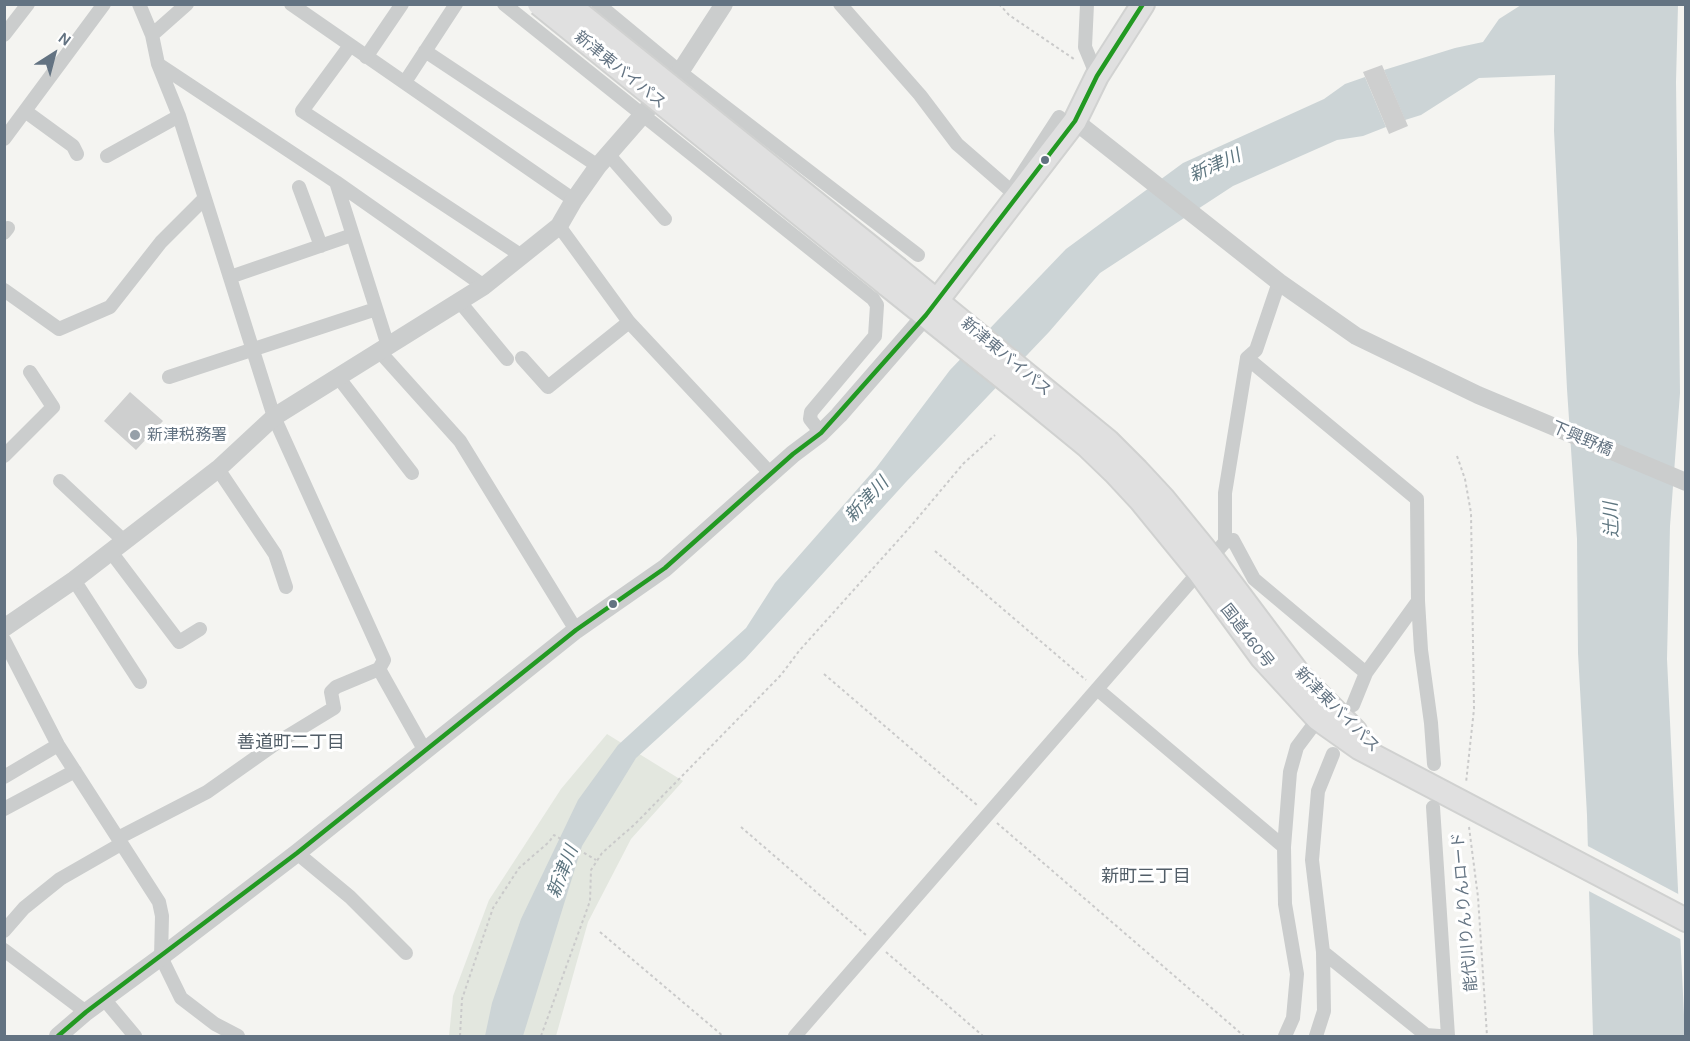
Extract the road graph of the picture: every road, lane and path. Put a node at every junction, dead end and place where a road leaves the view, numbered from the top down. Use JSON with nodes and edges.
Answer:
{"nodes":[{"id":1,"x":28,"y":4,"type":"edge"},
{"id":2,"x":104,"y":4,"type":"edge"},
{"id":3,"x":139,"y":4,"type":"edge"},
{"id":4,"x":187,"y":4,"type":"edge"},
{"id":5,"x":291,"y":4,"type":"edge"},
{"id":6,"x":402,"y":4,"type":"edge"},
{"id":7,"x":456,"y":4,"type":"edge"},
{"id":8,"x":504,"y":4,"type":"edge"},
{"id":9,"x":539,"y":4,"type":"edge"},
{"id":10,"x":568,"y":4,"type":"edge"},
{"id":11,"x":598,"y":4,"type":"edge"},
{"id":12,"x":724,"y":4,"type":"edge"},
{"id":13,"x":840,"y":4,"type":"edge"},
{"id":14,"x":999,"y":4,"type":"edge"},
{"id":15,"x":1087,"y":4,"type":"edge"},
{"id":16,"x":1143,"y":4,"type":"edge"},
{"id":17,"x":307,"y":9,"type":"edge"},
{"id":18,"x":152,"y":34,"type":"junction"},
{"id":19,"x":4,"y":35,"type":"edge"},
{"id":20,"x":349,"y":47,"type":"junction"},
{"id":21,"x":426,"y":51,"type":"junction"},
{"id":22,"x":366,"y":57,"type":"junction"},
{"id":23,"x":158,"y":64,"type":"junction"},
{"id":24,"x":680,"y":72,"type":"junction"},
{"id":25,"x":1097,"y":76,"type":"junction"},
{"id":26,"x":405,"y":82,"type":"junction"},
{"id":27,"x":25,"y":111,"type":"junction"},
{"id":28,"x":644,"y":115,"type":"junction"},
{"id":29,"x":179,"y":116,"type":"junction"},
{"id":30,"x":1073,"y":124,"type":"junction"},
{"id":31,"x":4,"y":139,"type":"edge"},
{"id":32,"x":77,"y":154,"type":"dead end"},
{"id":33,"x":107,"y":156,"type":"dead end"},
{"id":34,"x":603,"y":160,"type":"junction"},
{"id":35,"x":336,"y":182,"type":"junction"},
{"id":36,"x":299,"y":187,"type":"dead end"},
{"id":37,"x":205,"y":198,"type":"junction"},
{"id":38,"x":574,"y":200,"type":"junction"},
{"id":39,"x":665,"y":219,"type":"dead end"},
{"id":40,"x":559,"y":226,"type":"junction"},
{"id":41,"x":352,"y":235,"type":"junction"},
{"id":42,"x":321,"y":246,"type":"junction"},
{"id":43,"x":918,"y":255,"type":"dead end"},
{"id":44,"x":522,"y":256,"type":"junction"},
{"id":45,"x":230,"y":277,"type":"junction"},
{"id":46,"x":892,"y":277,"type":"junction"},
{"id":47,"x":1279,"y":282,"type":"junction"},
{"id":48,"x":484,"y":286,"type":"junction"},
{"id":49,"x":4,"y":290,"type":"edge"},
{"id":50,"x":459,"y":301,"type":"junction"},
{"id":51,"x":931,"y":307,"type":"junction"},
{"id":52,"x":376,"y":309,"type":"junction"},
{"id":53,"x":629,"y":322,"type":"junction"},
{"id":54,"x":384,"y":349,"type":"junction"},
{"id":55,"x":253,"y":351,"type":"junction"},
{"id":56,"x":522,"y":358,"type":"dead end"},
{"id":57,"x":1247,"y":358,"type":"junction"},
{"id":58,"x":507,"y":359,"type":"dead end"},
{"id":59,"x":30,"y":372,"type":"dead end"},
{"id":60,"x":338,"y":377,"type":"junction"},
{"id":61,"x":169,"y":378,"type":"dead end"},
{"id":62,"x":274,"y":417,"type":"junction"},
{"id":63,"x":821,"y":433,"type":"junction"},
{"id":64,"x":995,"y":435,"type":"dead end"},
{"id":65,"x":4,"y":456,"type":"edge"},
{"id":66,"x":1457,"y":456,"type":"dead end"},
{"id":67,"x":218,"y":469,"type":"junction"},
{"id":68,"x":412,"y":473,"type":"dead end"},
{"id":69,"x":770,"y":473,"type":"junction"},
{"id":70,"x":60,"y":481,"type":"dead end"},
{"id":71,"x":1686,"y":482,"type":"edge"},
{"id":72,"x":117,"y":546,"type":"junction"},
{"id":73,"x":935,"y":551,"type":"dead end"},
{"id":74,"x":1212,"y":557,"type":"junction"},
{"id":75,"x":74,"y":580,"type":"junction"},
{"id":76,"x":286,"y":587,"type":"dead end"},
{"id":77,"x":1418,"y":601,"type":"junction"},
{"id":78,"x":4,"y":628,"type":"edge"},
{"id":79,"x":200,"y":629,"type":"dead end"},
{"id":80,"x":576,"y":630,"type":"junction"},
{"id":81,"x":4,"y":640,"type":"edge"},
{"id":82,"x":379,"y":669,"type":"junction"},
{"id":83,"x":1366,"y":673,"type":"junction"},
{"id":84,"x":824,"y":675,"type":"dead end"},
{"id":85,"x":140,"y":682,"type":"dead end"},
{"id":86,"x":1097,"y":689,"type":"junction"},
{"id":87,"x":1353,"y":705,"type":"dead end"},
{"id":88,"x":1318,"y":719,"type":"junction"},
{"id":89,"x":58,"y":745,"type":"junction"},
{"id":90,"x":425,"y":751,"type":"junction"},
{"id":91,"x":1333,"y":754,"type":"dead end"},
{"id":92,"x":1392,"y":764,"type":"junction"},
{"id":93,"x":1434,"y":764,"type":"dead end"},
{"id":94,"x":75,"y":771,"type":"junction"},
{"id":95,"x":4,"y":777,"type":"edge"},
{"id":96,"x":1432,"y":807,"type":"dead end"},
{"id":97,"x":4,"y":809,"type":"edge"},
{"id":98,"x":1472,"y":814,"type":"junction"},
{"id":99,"x":988,"y":815,"type":"junction"},
{"id":100,"x":741,"y":827,"type":"dead end"},
{"id":101,"x":119,"y":841,"type":"junction"},
{"id":102,"x":1284,"y":847,"type":"junction"},
{"id":103,"x":297,"y":853,"type":"junction"},
{"id":104,"x":596,"y":860,"type":"junction"},
{"id":105,"x":1686,"y":920,"type":"edge"},
{"id":106,"x":4,"y":932,"type":"edge"},
{"id":107,"x":600,"y":932,"type":"dead end"},
{"id":108,"x":876,"y":943,"type":"junction"},
{"id":109,"x":4,"y":950,"type":"edge"},
{"id":110,"x":1323,"y":952,"type":"junction"},
{"id":111,"x":406,"y":953,"type":"dead end"},
{"id":112,"x":161,"y":957,"type":"junction"},
{"id":113,"x":104,"y":999,"type":"junction"},
{"id":114,"x":86,"y":1012,"type":"junction"},
{"id":115,"x":58,"y":1036,"type":"edge"},
{"id":116,"x":135,"y":1036,"type":"edge"},
{"id":117,"x":238,"y":1036,"type":"edge"},
{"id":118,"x":460,"y":1036,"type":"edge"},
{"id":119,"x":540,"y":1036,"type":"edge"},
{"id":120,"x":723,"y":1036,"type":"edge"},
{"id":121,"x":795,"y":1036,"type":"edge"},
{"id":122,"x":983,"y":1036,"type":"edge"},
{"id":123,"x":1244,"y":1036,"type":"edge"},
{"id":124,"x":1285,"y":1036,"type":"edge"},
{"id":125,"x":1316,"y":1036,"type":"edge"},
{"id":126,"x":1430,"y":1036,"type":"edge"},
{"id":127,"x":1448,"y":1036,"type":"edge"},
{"id":128,"x":1487,"y":1036,"type":"edge"}],
"edges":[{"from":1,"to":19,"type":"street"},
{"from":2,"to":27,"type":"street"},
{"from":3,"to":18,"type":"street"},
{"from":4,"to":18,"type":"street"},
{"from":5,"to":17,"type":"street"},
{"from":6,"to":22,"type":"street"},
{"from":7,"to":21,"type":"street"},
{"from":8,"to":28,"type":"street"},
{"from":9,"to":46,"type":"main road","name":"新津東バイパス","bridge":true},
{"from":10,"to":46,"type":"main road","name":"新津東バイパス","bridge":true},
{"from":11,"to":24,"type":"street"},
{"from":12,"to":24,"type":"street"},
{"from":13,"to":30,"type":"street"},
{"from":14,"to":25,"type":"path"},
{"from":15,"to":25,"type":"street"},
{"from":16,"to":25,"type":"main road"},
{"from":17,"to":20,"type":"street"},
{"from":18,"to":23,"type":"street"},
{"from":20,"to":22,"type":"street"},
{"from":20,"to":44,"type":"street"},
{"from":21,"to":26,"type":"street"},
{"from":21,"to":34,"type":"street"},
{"from":22,"to":26,"type":"street"},
{"from":23,"to":29,"type":"street"},
{"from":23,"to":35,"type":"street"},
{"from":24,"to":28,"type":"street"},
{"from":24,"to":43,"type":"street"},
{"from":25,"to":30,"type":"main road"},
{"from":26,"to":38,"type":"street"},
{"from":27,"to":31,"type":"street"},
{"from":27,"to":32,"type":"street"},
{"from":28,"to":34,"type":"street"},
{"from":28,"to":63,"type":"street"},
{"from":29,"to":33,"type":"street"},
{"from":29,"to":37,"type":"street"},
{"from":30,"to":47,"type":"street","name":"下興野橋"},
{"from":30,"to":51,"type":"main road"},
{"from":34,"to":38,"type":"street"},
{"from":34,"to":39,"type":"street"},
{"from":35,"to":41,"type":"street"},
{"from":35,"to":48,"type":"street"},
{"from":36,"to":42,"type":"street"},
{"from":37,"to":45,"type":"street"},
{"from":37,"to":49,"type":"street"},
{"from":38,"to":40,"type":"street"},
{"from":40,"to":44,"type":"street"},
{"from":40,"to":53,"type":"street"},
{"from":41,"to":42,"type":"street"},
{"from":41,"to":52,"type":"street"},
{"from":42,"to":45,"type":"street"},
{"from":44,"to":48,"type":"street"},
{"from":45,"to":55,"type":"street"},
{"from":46,"to":51,"type":"main road","name":"新津東バイパス"},
{"from":47,"to":57,"type":"street"},
{"from":47,"to":71,"type":"street","name":"下興野橋"},
{"from":48,"to":50,"type":"street"},
{"from":50,"to":54,"type":"street"},
{"from":50,"to":58,"type":"street"},
{"from":51,"to":63,"type":"street"},
{"from":51,"to":74,"type":"main road","name":"国道460号"},
{"from":52,"to":54,"type":"street"},
{"from":52,"to":55,"type":"street"},
{"from":53,"to":56,"type":"street"},
{"from":53,"to":69,"type":"street"},
{"from":54,"to":60,"type":"street"},
{"from":54,"to":80,"type":"street"},
{"from":55,"to":61,"type":"street"},
{"from":55,"to":62,"type":"street"},
{"from":57,"to":74,"type":"street"},
{"from":57,"to":77,"type":"street"},
{"from":59,"to":65,"type":"street"},
{"from":60,"to":62,"type":"street"},
{"from":60,"to":68,"type":"street"},
{"from":62,"to":67,"type":"street"},
{"from":62,"to":82,"type":"street"},
{"from":63,"to":69,"type":"street"},
{"from":64,"to":104,"type":"path"},
{"from":66,"to":98,"type":"path","name":"能代川りんりんロード"},
{"from":67,"to":72,"type":"street"},
{"from":67,"to":76,"type":"street"},
{"from":69,"to":80,"type":"street"},
{"from":70,"to":72,"type":"street"},
{"from":72,"to":75,"type":"street"},
{"from":72,"to":79,"type":"street"},
{"from":73,"to":86,"type":"path"},
{"from":74,"to":83,"type":"street"},
{"from":74,"to":86,"type":"street"},
{"from":74,"to":88,"type":"main road","name":"国道460号"},
{"from":74,"to":92,"type":"main road","name":"新津東バイパス"},
{"from":75,"to":78,"type":"street"},
{"from":75,"to":85,"type":"street"},
{"from":77,"to":83,"type":"street"},
{"from":77,"to":93,"type":"street"},
{"from":80,"to":90,"type":"street"},
{"from":81,"to":89,"type":"street"},
{"from":82,"to":90,"type":"street"},
{"from":82,"to":101,"type":"street"},
{"from":83,"to":87,"type":"street"},
{"from":84,"to":99,"type":"path"},
{"from":86,"to":99,"type":"street"},
{"from":86,"to":102,"type":"street"},
{"from":88,"to":92,"type":"main road","name":"国道460号"},
{"from":88,"to":102,"type":"street"},
{"from":89,"to":94,"type":"street"},
{"from":89,"to":95,"type":"street"},
{"from":90,"to":103,"type":"street"},
{"from":91,"to":110,"type":"street"},
{"from":92,"to":98,"type":"main road","name":"国道460号"},
{"from":94,"to":97,"type":"street"},
{"from":94,"to":101,"type":"street"},
{"from":96,"to":127,"type":"street"},
{"from":98,"to":105,"type":"main road","name":"国道460号"},
{"from":98,"to":128,"type":"path","name":"能代川りんりんロード"},
{"from":99,"to":108,"type":"street"},
{"from":99,"to":123,"type":"path"},
{"from":100,"to":108,"type":"path"},
{"from":101,"to":106,"type":"street"},
{"from":101,"to":112,"type":"street"},
{"from":102,"to":124,"type":"street"},
{"from":103,"to":111,"type":"street"},
{"from":103,"to":112,"type":"street"},
{"from":104,"to":118,"type":"path"},
{"from":104,"to":119,"type":"path"},
{"from":107,"to":120,"type":"path"},
{"from":108,"to":121,"type":"street"},
{"from":108,"to":122,"type":"path"},
{"from":109,"to":114,"type":"street"},
{"from":110,"to":125,"type":"street"},
{"from":110,"to":126,"type":"street"},
{"from":112,"to":113,"type":"street"},
{"from":112,"to":117,"type":"street"},
{"from":113,"to":114,"type":"street"},
{"from":113,"to":116,"type":"street"},
{"from":114,"to":115,"type":"street"}]}
